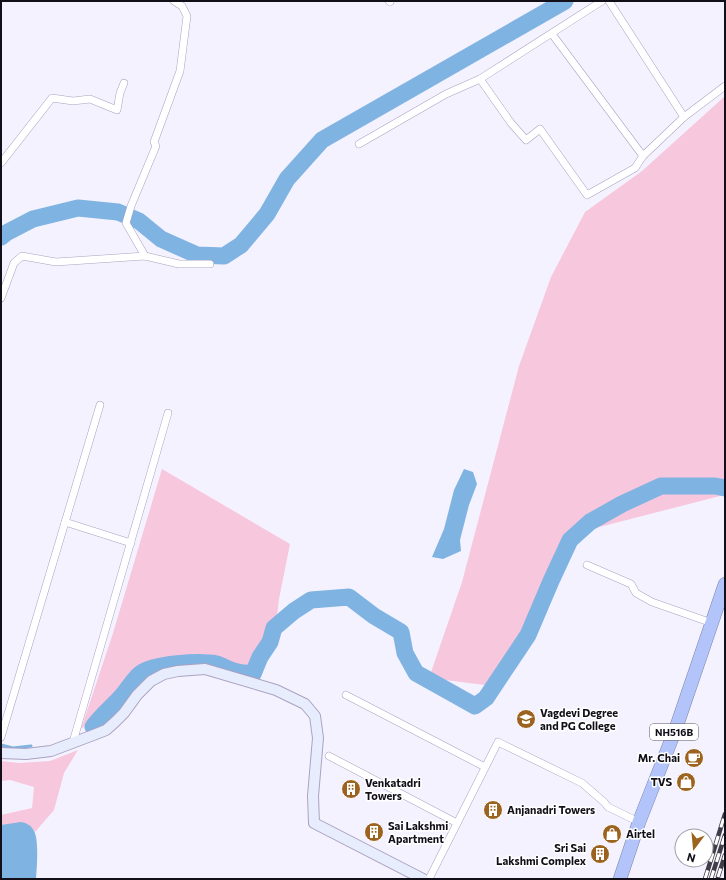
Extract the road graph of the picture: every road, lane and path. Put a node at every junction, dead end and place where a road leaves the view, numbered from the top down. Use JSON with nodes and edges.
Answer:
{"nodes":[{"id":1,"x":174,"y":1,"type":"edge"},
{"id":2,"x":602,"y":1,"type":"edge"},
{"id":3,"x":609,"y":1,"type":"edge"},
{"id":4,"x":552,"y":34,"type":"junction"},
{"id":5,"x":480,"y":79,"type":"junction"},
{"id":6,"x":124,"y":83,"type":"dead end"},
{"id":7,"x":725,"y":86,"type":"edge"},
{"id":8,"x":684,"y":117,"type":"junction"},
{"id":9,"x":359,"y":144,"type":"dead end"},
{"id":10,"x":643,"y":156,"type":"junction"},
{"id":11,"x":1,"y":163,"type":"edge"},
{"id":12,"x":145,"y":256,"type":"junction"},
{"id":13,"x":210,"y":264,"type":"dead end"},
{"id":14,"x":1,"y":298,"type":"edge"},
{"id":15,"x":100,"y":405,"type":"dead end"},
{"id":16,"x":168,"y":413,"type":"dead end"},
{"id":17,"x":65,"y":522,"type":"junction"},
{"id":18,"x":131,"y":543,"type":"junction"},
{"id":19,"x":587,"y":565,"type":"dead end"},
{"id":20,"x":725,"y":584,"type":"edge"},
{"id":21,"x":712,"y":623,"type":"junction"},
{"id":22,"x":346,"y":695,"type":"dead end"},
{"id":23,"x":1,"y":737,"type":"edge"},
{"id":24,"x":73,"y":742,"type":"junction"},
{"id":25,"x":1,"y":753,"type":"edge"},
{"id":26,"x":329,"y":756,"type":"dead end"},
{"id":27,"x":485,"y":767,"type":"junction"},
{"id":28,"x":639,"y":822,"type":"junction"},
{"id":29,"x":457,"y":823,"type":"junction"},
{"id":30,"x":423,"y":879,"type":"edge"},
{"id":31,"x":620,"y":879,"type":"edge"}],
"edges":[{"from":1,"to":12,"type":"street"},
{"from":2,"to":4,"type":"street"},
{"from":3,"to":8,"type":"street"},
{"from":4,"to":5,"type":"street"},
{"from":4,"to":10,"type":"street"},
{"from":5,"to":9,"type":"street"},
{"from":5,"to":10,"type":"street"},
{"from":6,"to":11,"type":"street"},
{"from":7,"to":8,"type":"street"},
{"from":8,"to":10,"type":"street"},
{"from":12,"to":13,"type":"street"},
{"from":12,"to":14,"type":"street"},
{"from":15,"to":17,"type":"street"},
{"from":16,"to":18,"type":"street"},
{"from":17,"to":18,"type":"street"},
{"from":17,"to":23,"type":"street"},
{"from":18,"to":24,"type":"street"},
{"from":19,"to":21,"type":"street"},
{"from":20,"to":21,"type":"highway","number":"NH516B"},
{"from":21,"to":28,"type":"highway","number":"NH516B"},
{"from":22,"to":27,"type":"street"},
{"from":24,"to":25,"type":"street"},
{"from":24,"to":30,"type":"street"},
{"from":26,"to":29,"type":"street"},
{"from":27,"to":28,"type":"street"},
{"from":27,"to":29,"type":"street"},
{"from":28,"to":31,"type":"highway","number":"NH516B"},
{"from":29,"to":30,"type":"street"}]}
